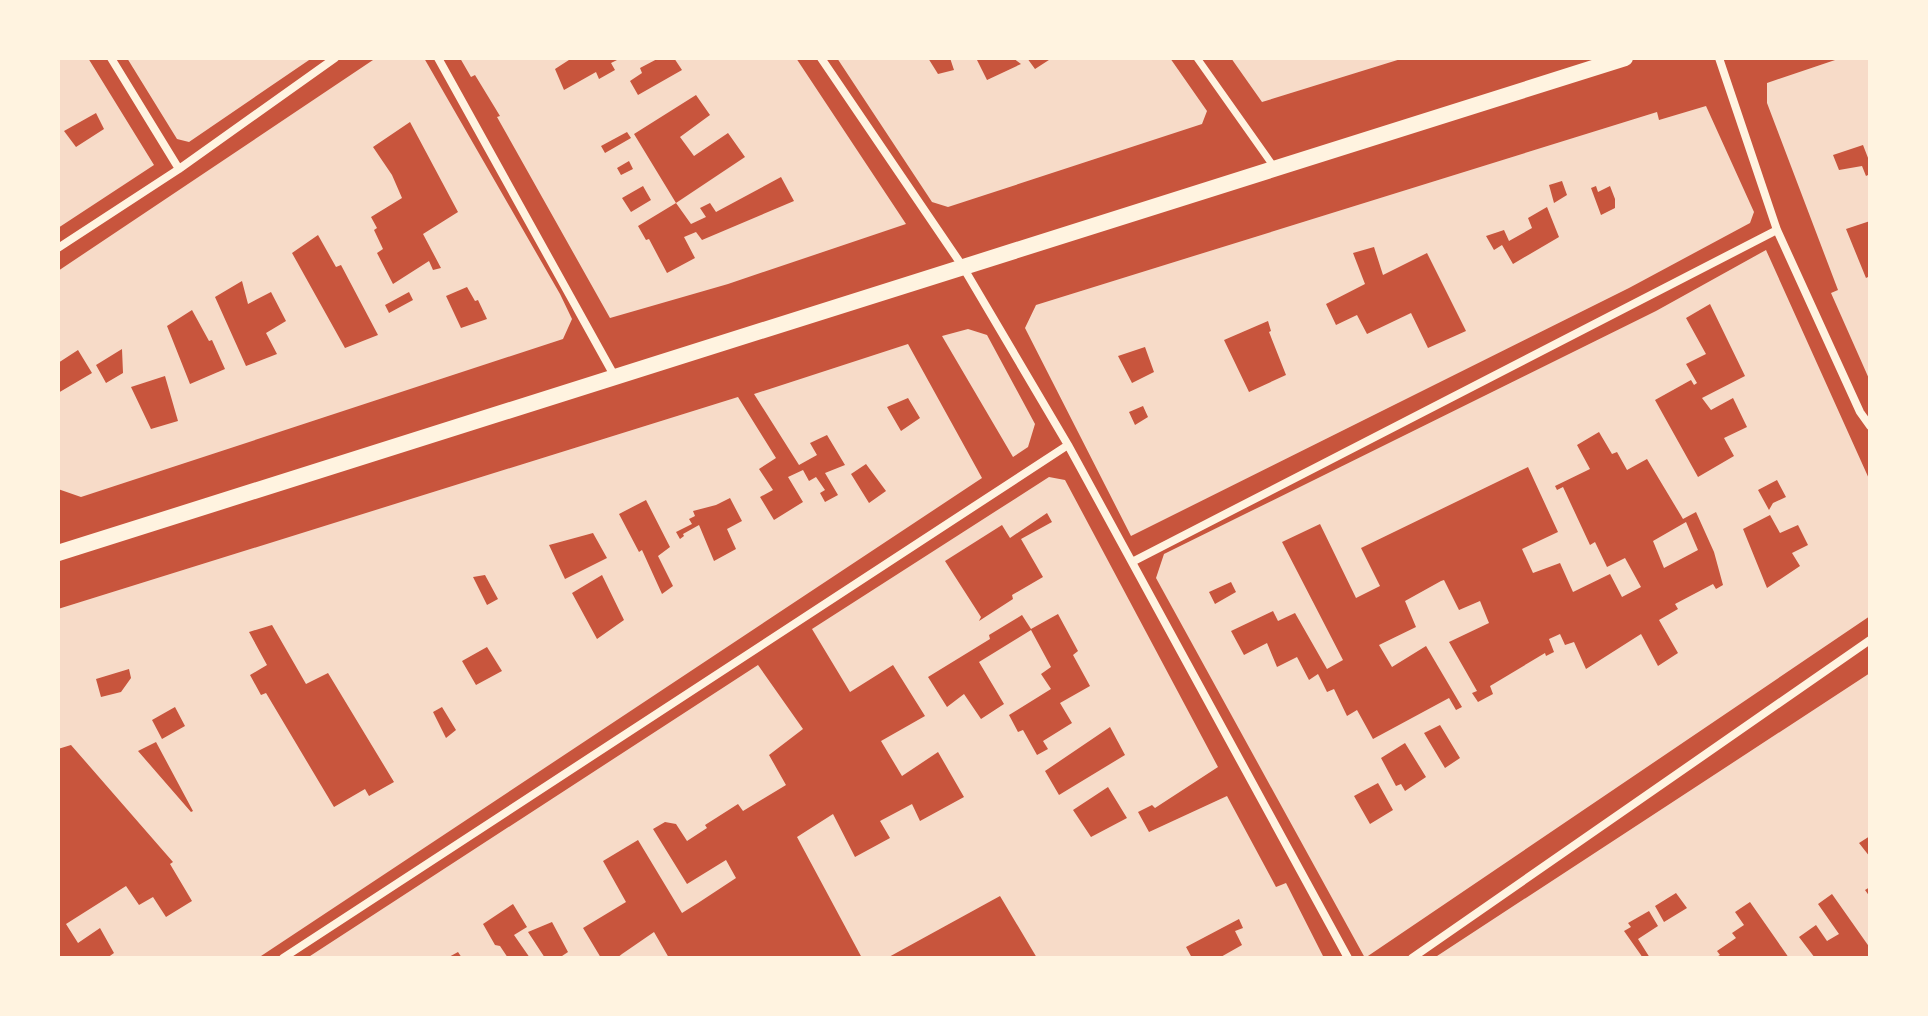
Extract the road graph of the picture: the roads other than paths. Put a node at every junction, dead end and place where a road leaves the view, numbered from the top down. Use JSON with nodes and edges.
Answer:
{"nodes":[{"id":1,"x":111,"y":58,"type":"edge"},
{"id":2,"x":335,"y":58,"type":"edge"},
{"id":3,"x":438,"y":58,"type":"edge"},
{"id":4,"x":821,"y":58,"type":"edge"},
{"id":5,"x":1197,"y":58,"type":"edge"},
{"id":6,"x":1625,"y":58,"type":"edge"},
{"id":7,"x":1719,"y":58,"type":"edge"},
{"id":8,"x":1275,"y":168,"type":"junction"},
{"id":9,"x":179,"y":169,"type":"junction"},
{"id":10,"x":1777,"y":230,"type":"junction"},
{"id":11,"x":58,"y":248,"type":"edge"},
{"id":12,"x":963,"y":267,"type":"junction"},
{"id":13,"x":615,"y":377,"type":"junction"},
{"id":14,"x":1870,"y":426,"type":"edge"},
{"id":15,"x":1068,"y":445,"type":"junction"},
{"id":16,"x":58,"y":553,"type":"edge"},
{"id":17,"x":1132,"y":562,"type":"junction"},
{"id":18,"x":1870,"y":640,"type":"edge"},
{"id":19,"x":283,"y":958,"type":"edge"},
{"id":20,"x":1348,"y":958,"type":"edge"},
{"id":21,"x":1412,"y":958,"type":"edge"}],
"edges":[{"from":1,"to":9,"type":"street"},
{"from":2,"to":9,"type":"street"},
{"from":3,"to":13,"type":"street"},
{"from":4,"to":12,"type":"street"},
{"from":5,"to":8,"type":"street"},
{"from":6,"to":8,"type":"main road"},
{"from":7,"to":10,"type":"street"},
{"from":8,"to":12,"type":"main road"},
{"from":9,"to":11,"type":"street"},
{"from":10,"to":14,"type":"street"},
{"from":10,"to":17,"type":"street"},
{"from":12,"to":13,"type":"main road"},
{"from":12,"to":15,"type":"street"},
{"from":13,"to":16,"type":"main road"},
{"from":15,"to":17,"type":"street"},
{"from":15,"to":19,"type":"street"},
{"from":17,"to":20,"type":"street"},
{"from":18,"to":21,"type":"street"}]}
